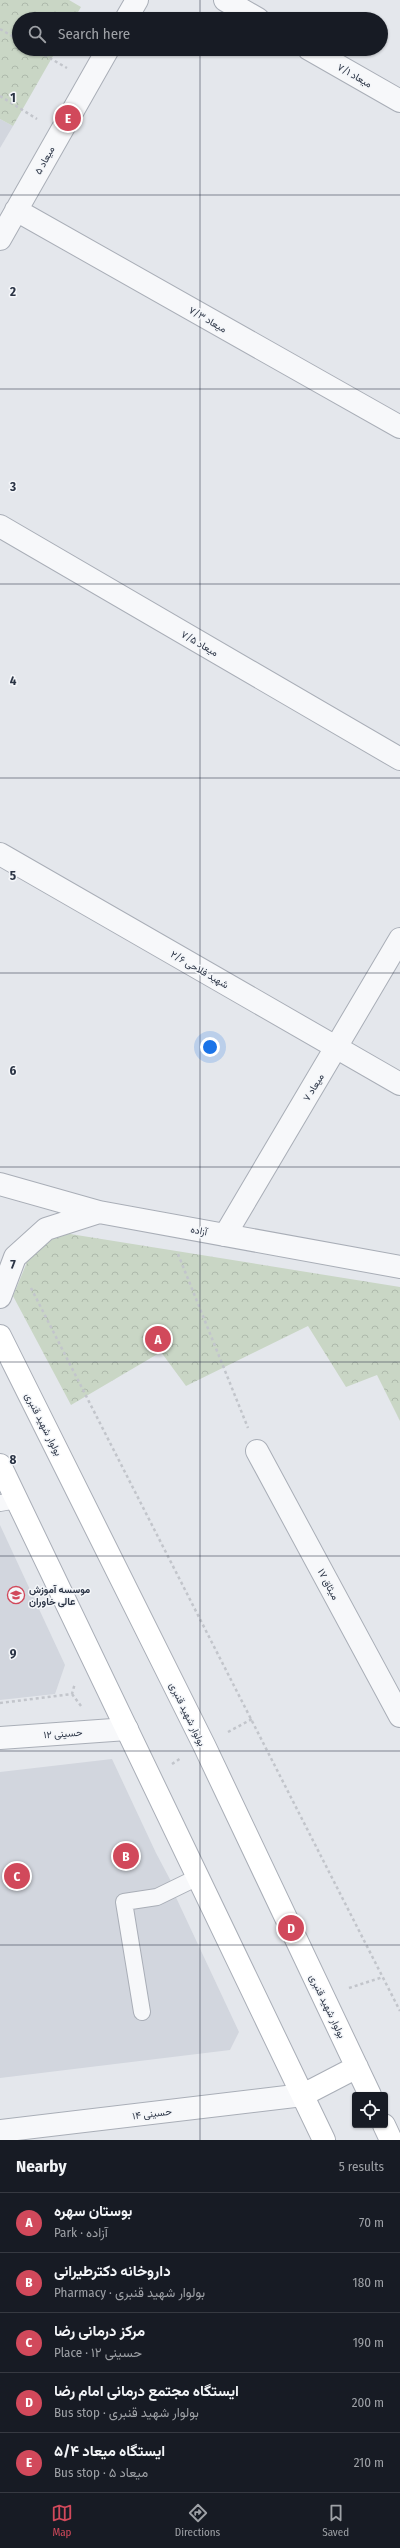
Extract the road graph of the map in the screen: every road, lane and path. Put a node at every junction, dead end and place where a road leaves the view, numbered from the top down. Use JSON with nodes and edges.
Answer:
{"nodes":[{"id":1,"x":137,"y":0,"type":"edge"},
{"id":2,"x":225,"y":0,"type":"edge"},
{"id":3,"x":130,"y":12,"type":"edge"},
{"id":4,"x":246,"y":12,"type":"edge"},
{"id":5,"x":0,"y":29,"type":"edge"},
{"id":6,"x":12,"y":36,"type":"edge"},
{"id":7,"x":46,"y":56,"type":"edge"},
{"id":8,"x":104,"y":56,"type":"edge"},
{"id":9,"x":321,"y":56,"type":"edge"},
{"id":10,"x":89,"y":81,"type":"junction"},
{"id":11,"x":0,"y":96,"type":"edge"},
{"id":12,"x":400,"y":102,"type":"edge"},
{"id":13,"x":60,"y":132,"type":"junction"},
{"id":14,"x":16,"y":210,"type":"junction"},
{"id":15,"x":0,"y":226,"type":"edge"},
{"id":16,"x":0,"y":239,"type":"edge"},
{"id":17,"x":400,"y":427,"type":"edge"},
{"id":18,"x":0,"y":526,"type":"edge"},
{"id":19,"x":400,"y":759,"type":"edge"},
{"id":20,"x":0,"y":854,"type":"edge"},
{"id":21,"x":400,"y":939,"type":"edge"},
{"id":22,"x":337,"y":1048,"type":"junction"},
{"id":23,"x":400,"y":1084,"type":"edge"},
{"id":24,"x":0,"y":1184,"type":"edge"},
{"id":25,"x":99,"y":1212,"type":"junction"},
{"id":26,"x":166,"y":1224,"type":"junction"},
{"id":27,"x":225,"y":1235,"type":"junction"},
{"id":28,"x":15,"y":1258,"type":"junction"},
{"id":29,"x":400,"y":1267,"type":"edge"},
{"id":30,"x":0,"y":1297,"type":"edge"},
{"id":31,"x":0,"y":1336,"type":"edge"},
{"id":32,"x":257,"y":1451,"type":"joint"},
{"id":33,"x":0,"y":1465,"type":"edge"},
{"id":34,"x":8,"y":1502,"type":"edge"},
{"id":35,"x":76,"y":1680,"type":"dead end"},
{"id":36,"x":0,"y":1703,"type":"edge"},
{"id":37,"x":400,"y":1716,"type":"edge"},
{"id":38,"x":127,"y":1729,"type":"junction"},
{"id":39,"x":0,"y":1738,"type":"edge"},
{"id":40,"x":196,"y":1872,"type":"junction"},
{"id":41,"x":400,"y":2011,"type":"edge"},
{"id":42,"x":142,"y":2012,"type":"dead end"},
{"id":43,"x":357,"y":2067,"type":"junction"},
{"id":44,"x":369,"y":2092,"type":"edge"},
{"id":45,"x":303,"y":2095,"type":"junction"},
{"id":46,"x":385,"y":2128,"type":"edge"},
{"id":47,"x":0,"y":2131,"type":"edge"},
{"id":48,"x":324,"y":2140,"type":"edge"},
{"id":49,"x":391,"y":2140,"type":"edge"}],
"edges":[{"from":1,"to":3,"type":"street"},
{"from":2,"to":4,"type":"street"},
{"from":5,"to":6,"type":"path"},
{"from":7,"to":10,"type":"path"},
{"from":8,"to":10,"type":"street","name":"میعاد ۵"},
{"from":9,"to":12,"type":"street","name":"میعاد ۷/۱"},
{"from":10,"to":13,"type":"street","name":"میعاد ۵"},
{"from":11,"to":13,"type":"path"},
{"from":13,"to":14,"type":"street","name":"میعاد ۵"},
{"from":14,"to":15,"type":"street"},
{"from":14,"to":16,"type":"street","name":"میعاد ۵"},
{"from":14,"to":17,"type":"street","name":"میعاد ۷/۳"},
{"from":18,"to":19,"type":"street","name":"میعاد ۷/۵"},
{"from":20,"to":22,"type":"street","name":"شهید فلاحی ۲/۶"},
{"from":21,"to":22,"type":"street","name":"میعاد ۷"},
{"from":22,"to":23,"type":"street","name":"شهید فلاحی ۲/۶"},
{"from":22,"to":27,"type":"street","name":"میعاد ۷"},
{"from":24,"to":25,"type":"street","name":"آزاده"},
{"from":25,"to":26,"type":"street","name":"آزاده"},
{"from":25,"to":28,"type":"street"},
{"from":26,"to":27,"type":"street","name":"آزاده"},
{"from":26,"to":32,"type":"path"},
{"from":27,"to":29,"type":"street","name":"آزاده"},
{"from":28,"to":30,"type":"street"},
{"from":28,"to":41,"type":"path"},
{"from":31,"to":43,"type":"main road","name":"بولوار شهید قنبری"},
{"from":32,"to":37,"type":"street","name":"میثاق ۱۷"},
{"from":33,"to":34,"type":"main road"},
{"from":34,"to":38,"type":"main road"},
{"from":35,"to":36,"type":"path"},
{"from":38,"to":39,"type":"street","name":"حسینی ۱۲"},
{"from":38,"to":40,"type":"main road"},
{"from":40,"to":42,"type":"lane"},
{"from":40,"to":45,"type":"main road"},
{"from":43,"to":44,"type":"main road","name":"بولوار شهید قنبری"},
{"from":43,"to":45,"type":"main road"},
{"from":45,"to":47,"type":"street","name":"حسینی ۱۴"},
{"from":45,"to":48,"type":"main road"},
{"from":46,"to":49,"type":"main road"}]}
